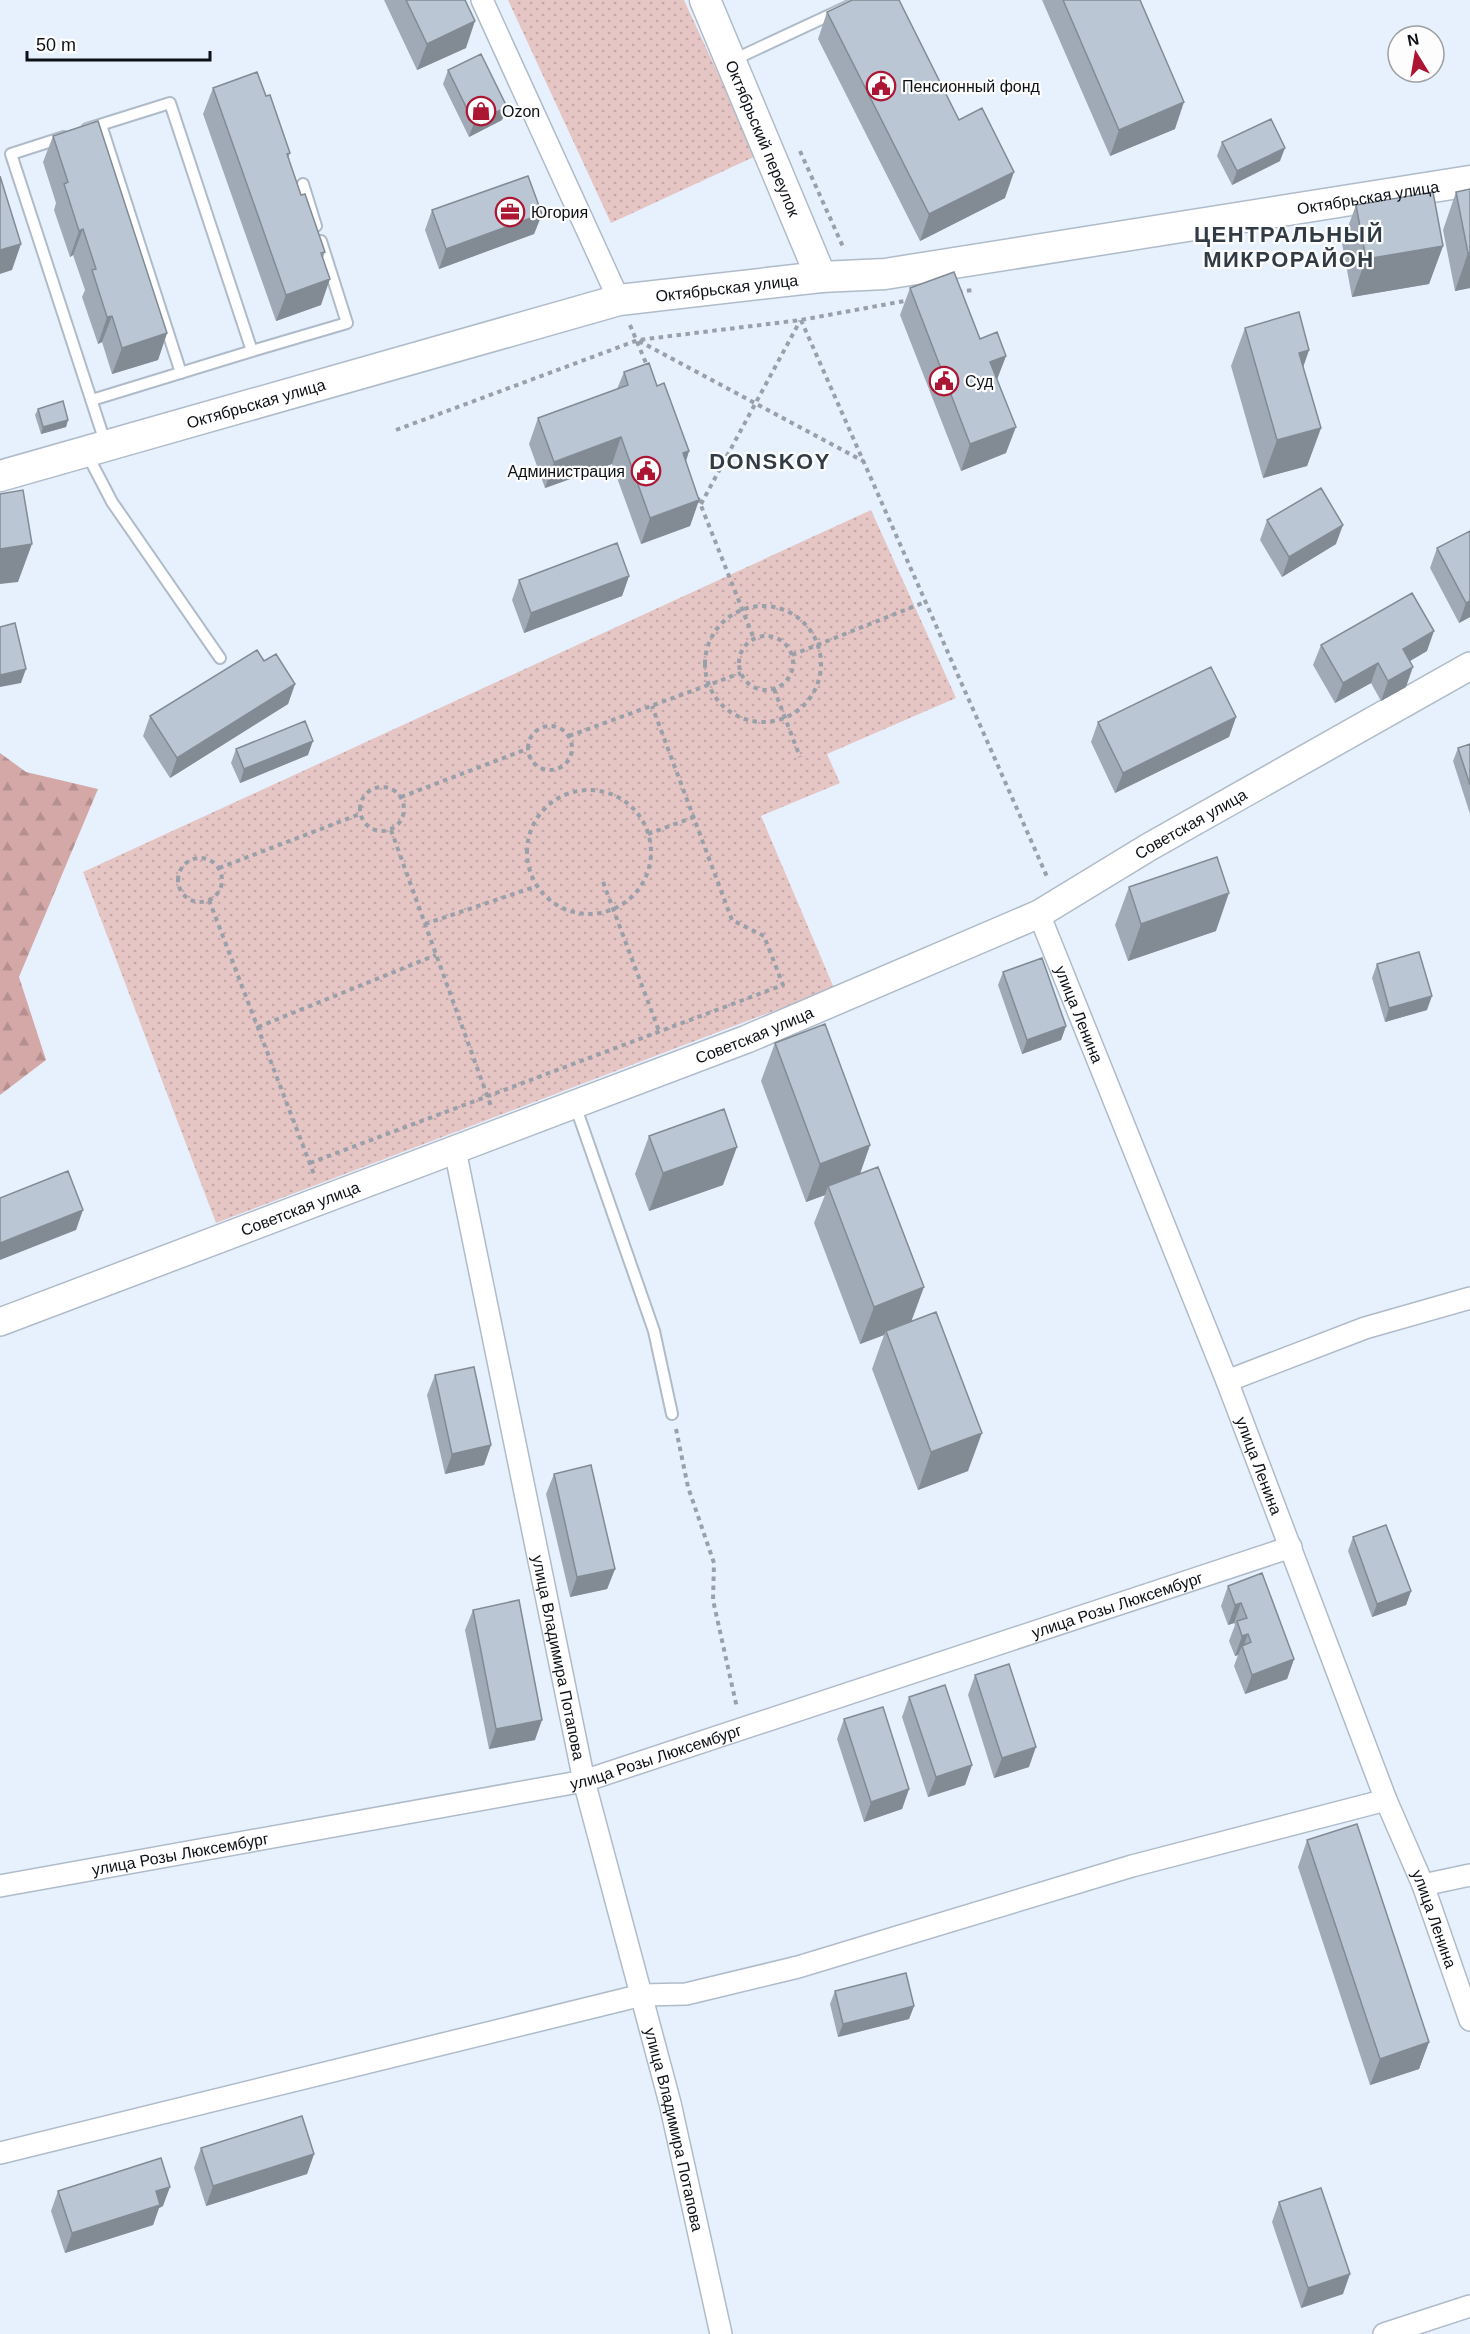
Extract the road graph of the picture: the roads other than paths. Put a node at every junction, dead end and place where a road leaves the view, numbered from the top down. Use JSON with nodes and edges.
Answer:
{"nodes":[{"id":1,"x":482,"y":0,"type":"edge"},
{"id":2,"x":705,"y":0,"type":"edge"},
{"id":3,"x":862,"y":0,"type":"edge"},
{"id":4,"x":731,"y":61,"type":"junction"},
{"id":5,"x":101,"y":124,"type":"junction"},
{"id":6,"x":1470,"y":181,"type":"edge"},
{"id":7,"x":303,"y":184,"type":"dead end"},
{"id":8,"x":821,"y":277,"type":"junction"},
{"id":9,"x":619,"y":300,"type":"junction"},
{"id":10,"x":252,"y":351,"type":"junction"},
{"id":11,"x":181,"y":373,"type":"junction"},
{"id":12,"x":92,"y":400,"type":"junction"},
{"id":13,"x":96,"y":448,"type":"junction"},
{"id":14,"x":0,"y":476,"type":"edge"},
{"id":15,"x":220,"y":658,"type":"dead end"},
{"id":16,"x":1470,"y":666,"type":"edge"},
{"id":17,"x":1048,"y":908,"type":"junction"},
{"id":18,"x":575,"y":1104,"type":"junction"},
{"id":19,"x":455,"y":1150,"type":"junction"},
{"id":20,"x":1470,"y":1298,"type":"edge"},
{"id":21,"x":0,"y":1322,"type":"edge"},
{"id":22,"x":1227,"y":1381,"type":"junction"},
{"id":23,"x":672,"y":1414,"type":"road end"},
{"id":24,"x":1291,"y":1547,"type":"junction"},
{"id":25,"x":584,"y":1781,"type":"junction"},
{"id":26,"x":1386,"y":1800,"type":"junction"},
{"id":27,"x":1470,"y":1875,"type":"edge"},
{"id":28,"x":1423,"y":1885,"type":"junction"},
{"id":29,"x":0,"y":1886,"type":"edge"},
{"id":30,"x":642,"y":1995,"type":"junction"},
{"id":31,"x":1470,"y":2020,"type":"edge"},
{"id":32,"x":0,"y":2153,"type":"edge"},
{"id":33,"x":1470,"y":2306,"type":"edge"},
{"id":34,"x":721,"y":2334,"type":"edge"},
{"id":35,"x":1384,"y":2334,"type":"edge"}],
"edges":[{"from":1,"to":9,"type":"street"},
{"from":2,"to":4,"type":"main road","name":"Октябрьский переулок"},
{"from":3,"to":4,"type":"lane"},
{"from":4,"to":8,"type":"main road","name":"Октябрьский переулок"},
{"from":5,"to":10,"type":"lane"},
{"from":5,"to":11,"type":"lane"},
{"from":5,"to":12,"type":"lane"},
{"from":6,"to":8,"type":"main road","name":"Октябрьская улица"},
{"from":7,"to":10,"type":"lane"},
{"from":8,"to":9,"type":"main road","name":"Октябрьская улица"},
{"from":9,"to":13,"type":"main road","name":"Октябрьская улица"},
{"from":10,"to":11,"type":"lane"},
{"from":11,"to":12,"type":"lane"},
{"from":12,"to":13,"type":"lane"},
{"from":13,"to":14,"type":"main road","name":"Октябрьская улица"},
{"from":13,"to":15,"type":"lane"},
{"from":16,"to":17,"type":"street","name":"Советская улица"},
{"from":17,"to":18,"type":"street","name":"Советская улица"},
{"from":17,"to":22,"type":"street","name":"улица Ленина"},
{"from":18,"to":19,"type":"street","name":"Советская улица"},
{"from":18,"to":23,"type":"lane"},
{"from":19,"to":21,"type":"street","name":"Советская улица"},
{"from":19,"to":25,"type":"street","name":"улица Владимира Потапова"},
{"from":20,"to":22,"type":"street"},
{"from":22,"to":24,"type":"street","name":"улица Ленина"},
{"from":24,"to":25,"type":"street","name":"улица Розы Люксембург"},
{"from":24,"to":26,"type":"street","name":"улица Ленина"},
{"from":25,"to":29,"type":"street","name":"улица Розы Люксембург"},
{"from":25,"to":30,"type":"street","name":"улица Владимира Потапова"},
{"from":26,"to":28,"type":"street","name":"улица Ленина"},
{"from":26,"to":30,"type":"street"},
{"from":27,"to":28,"type":"street"},
{"from":28,"to":31,"type":"street","name":"улица Ленина"},
{"from":30,"to":32,"type":"street"},
{"from":30,"to":34,"type":"street","name":"улица Владимира Потапова"},
{"from":33,"to":35,"type":"street"}]}
